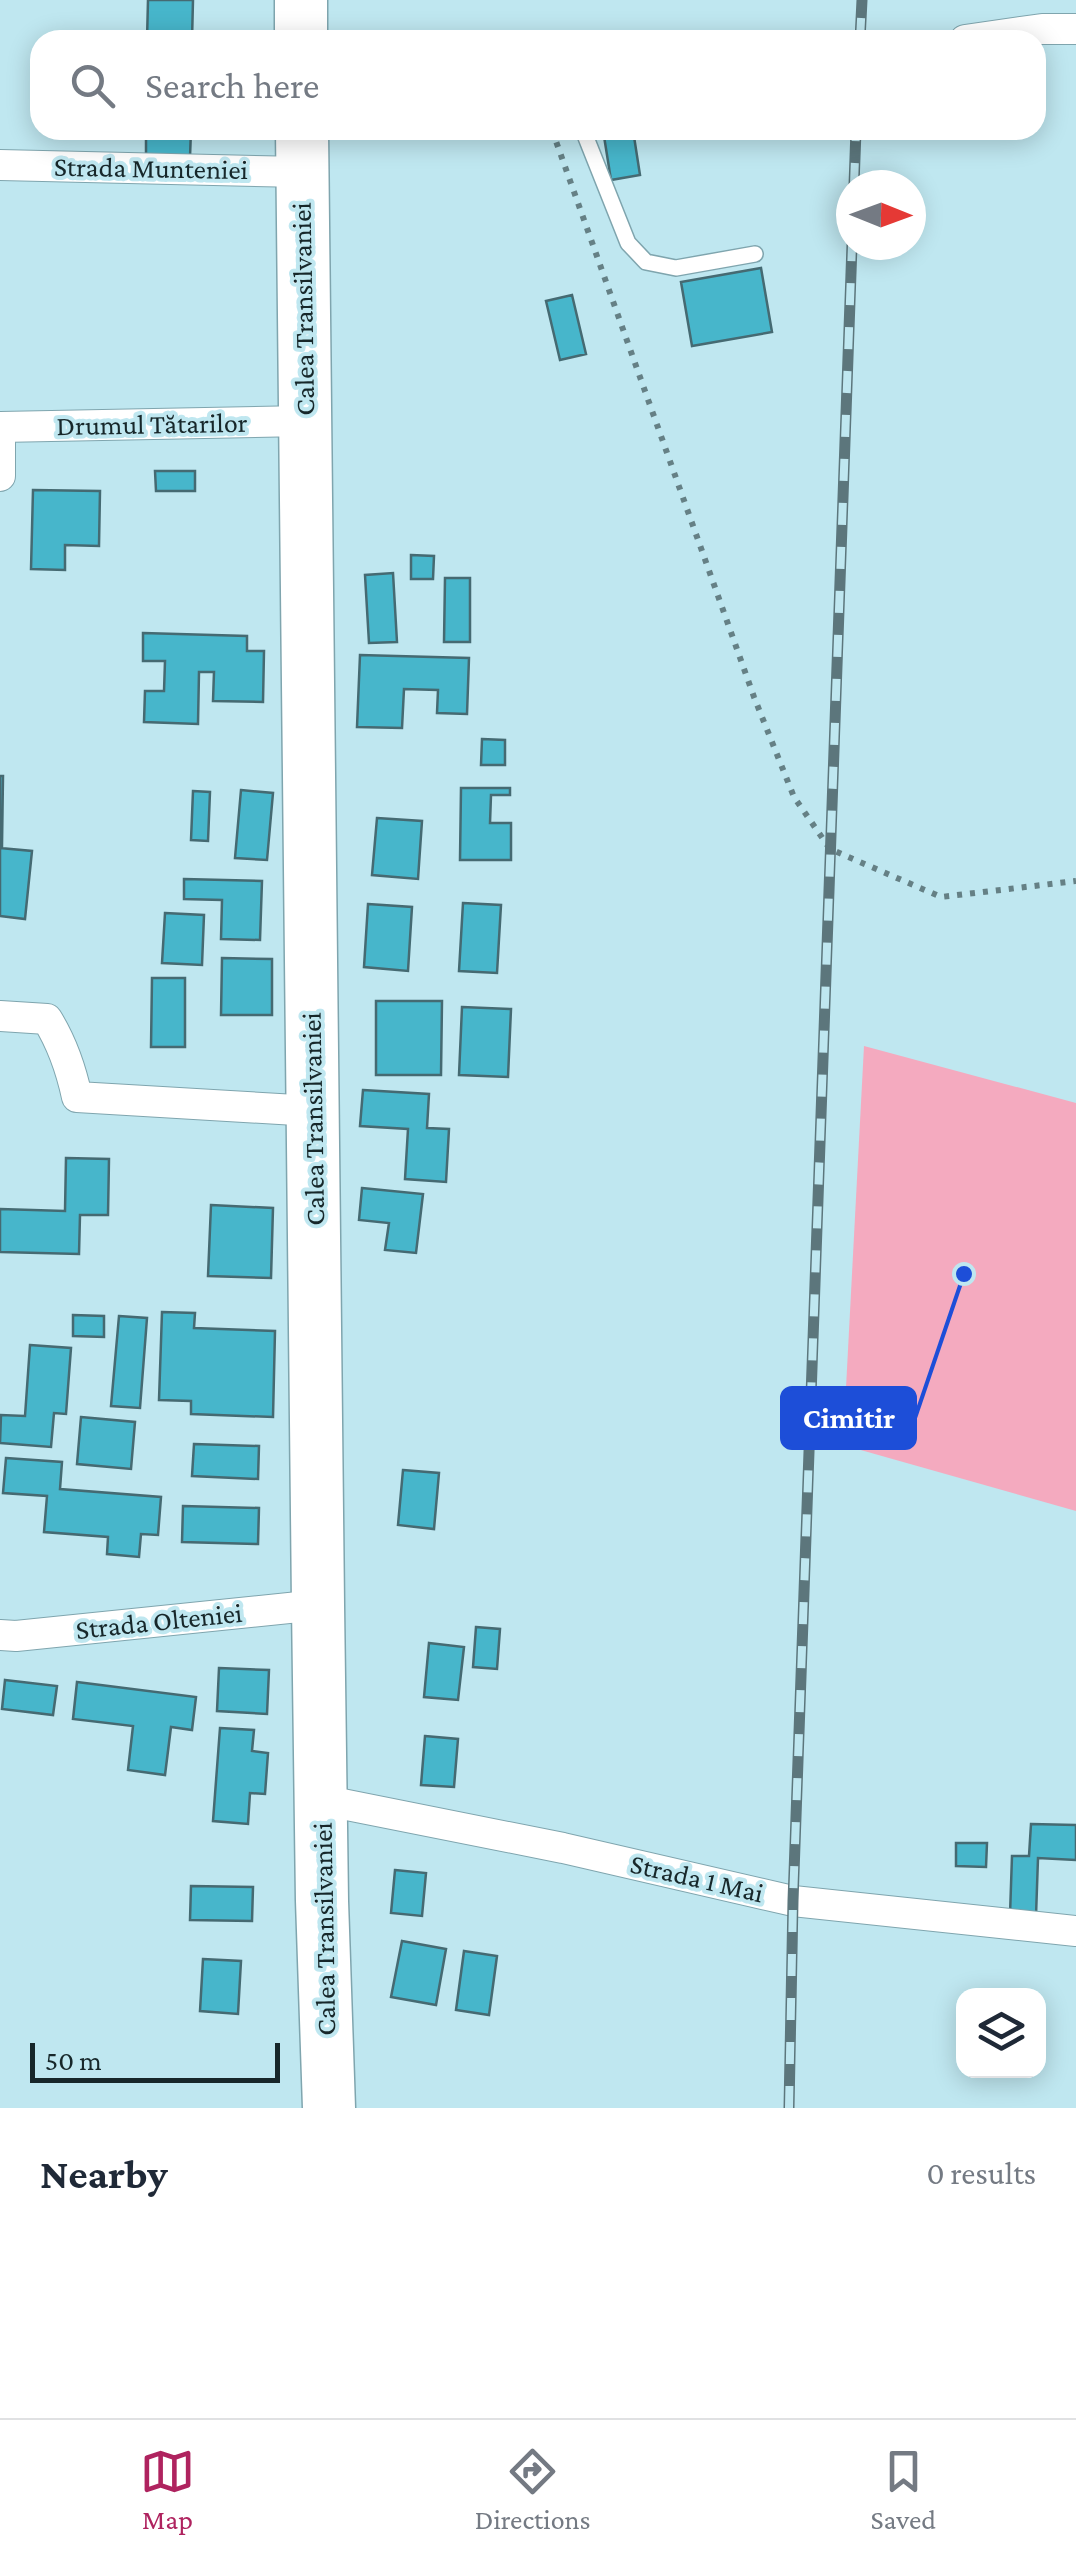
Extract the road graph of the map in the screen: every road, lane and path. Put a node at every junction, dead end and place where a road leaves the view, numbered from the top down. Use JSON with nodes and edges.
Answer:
{"nodes":[{"id":1,"x":301,"y":0,"type":"edge"},
{"id":2,"x":1076,"y":28,"type":"edge"},
{"id":3,"x":301,"y":30,"type":"edge"},
{"id":4,"x":1035,"y":30,"type":"edge"},
{"id":5,"x":556,"y":140,"type":"edge"},
{"id":6,"x":587,"y":140,"type":"edge"},
{"id":7,"x":302,"y":151,"type":"edge"},
{"id":8,"x":0,"y":165,"type":"edge"},
{"id":9,"x":754,"y":254,"type":"dead end"},
{"id":10,"x":304,"y":421,"type":"junction"},
{"id":11,"x":0,"y":427,"type":"edge"},
{"id":12,"x":0,"y":476,"type":"edge"},
{"id":13,"x":1076,"y":881,"type":"edge"},
{"id":14,"x":0,"y":1016,"type":"edge"},
{"id":15,"x":313,"y":1111,"type":"junction"},
{"id":16,"x":318,"y":1604,"type":"junction"},
{"id":17,"x":0,"y":1635,"type":"edge"},
{"id":18,"x":322,"y":1800,"type":"junction"},
{"id":19,"x":1076,"y":1931,"type":"edge"},
{"id":20,"x":329,"y":2108,"type":"edge"}],
"edges":[{"from":1,"to":3,"type":"highway"},
{"from":2,"to":4,"type":"street"},
{"from":5,"to":13,"type":"path"},
{"from":6,"to":9,"type":"lane"},
{"from":7,"to":8,"type":"street","name":"Strada Munteniei"},
{"from":7,"to":10,"type":"highway","name":"Calea Transilvaniei"},
{"from":10,"to":11,"type":"street","name":"Drumul Tătarilor"},
{"from":10,"to":15,"type":"highway","name":"Calea Transilvaniei"},
{"from":11,"to":12,"type":"street"},
{"from":14,"to":15,"type":"street"},
{"from":15,"to":16,"type":"highway","name":"Calea Transilvaniei"},
{"from":16,"to":17,"type":"street","name":"Strada Olteniei"},
{"from":16,"to":18,"type":"highway","name":"Calea Transilvaniei"},
{"from":18,"to":19,"type":"street","name":"Strada 1 Mai"},
{"from":18,"to":20,"type":"highway","name":"Calea Transilvaniei"}]}
